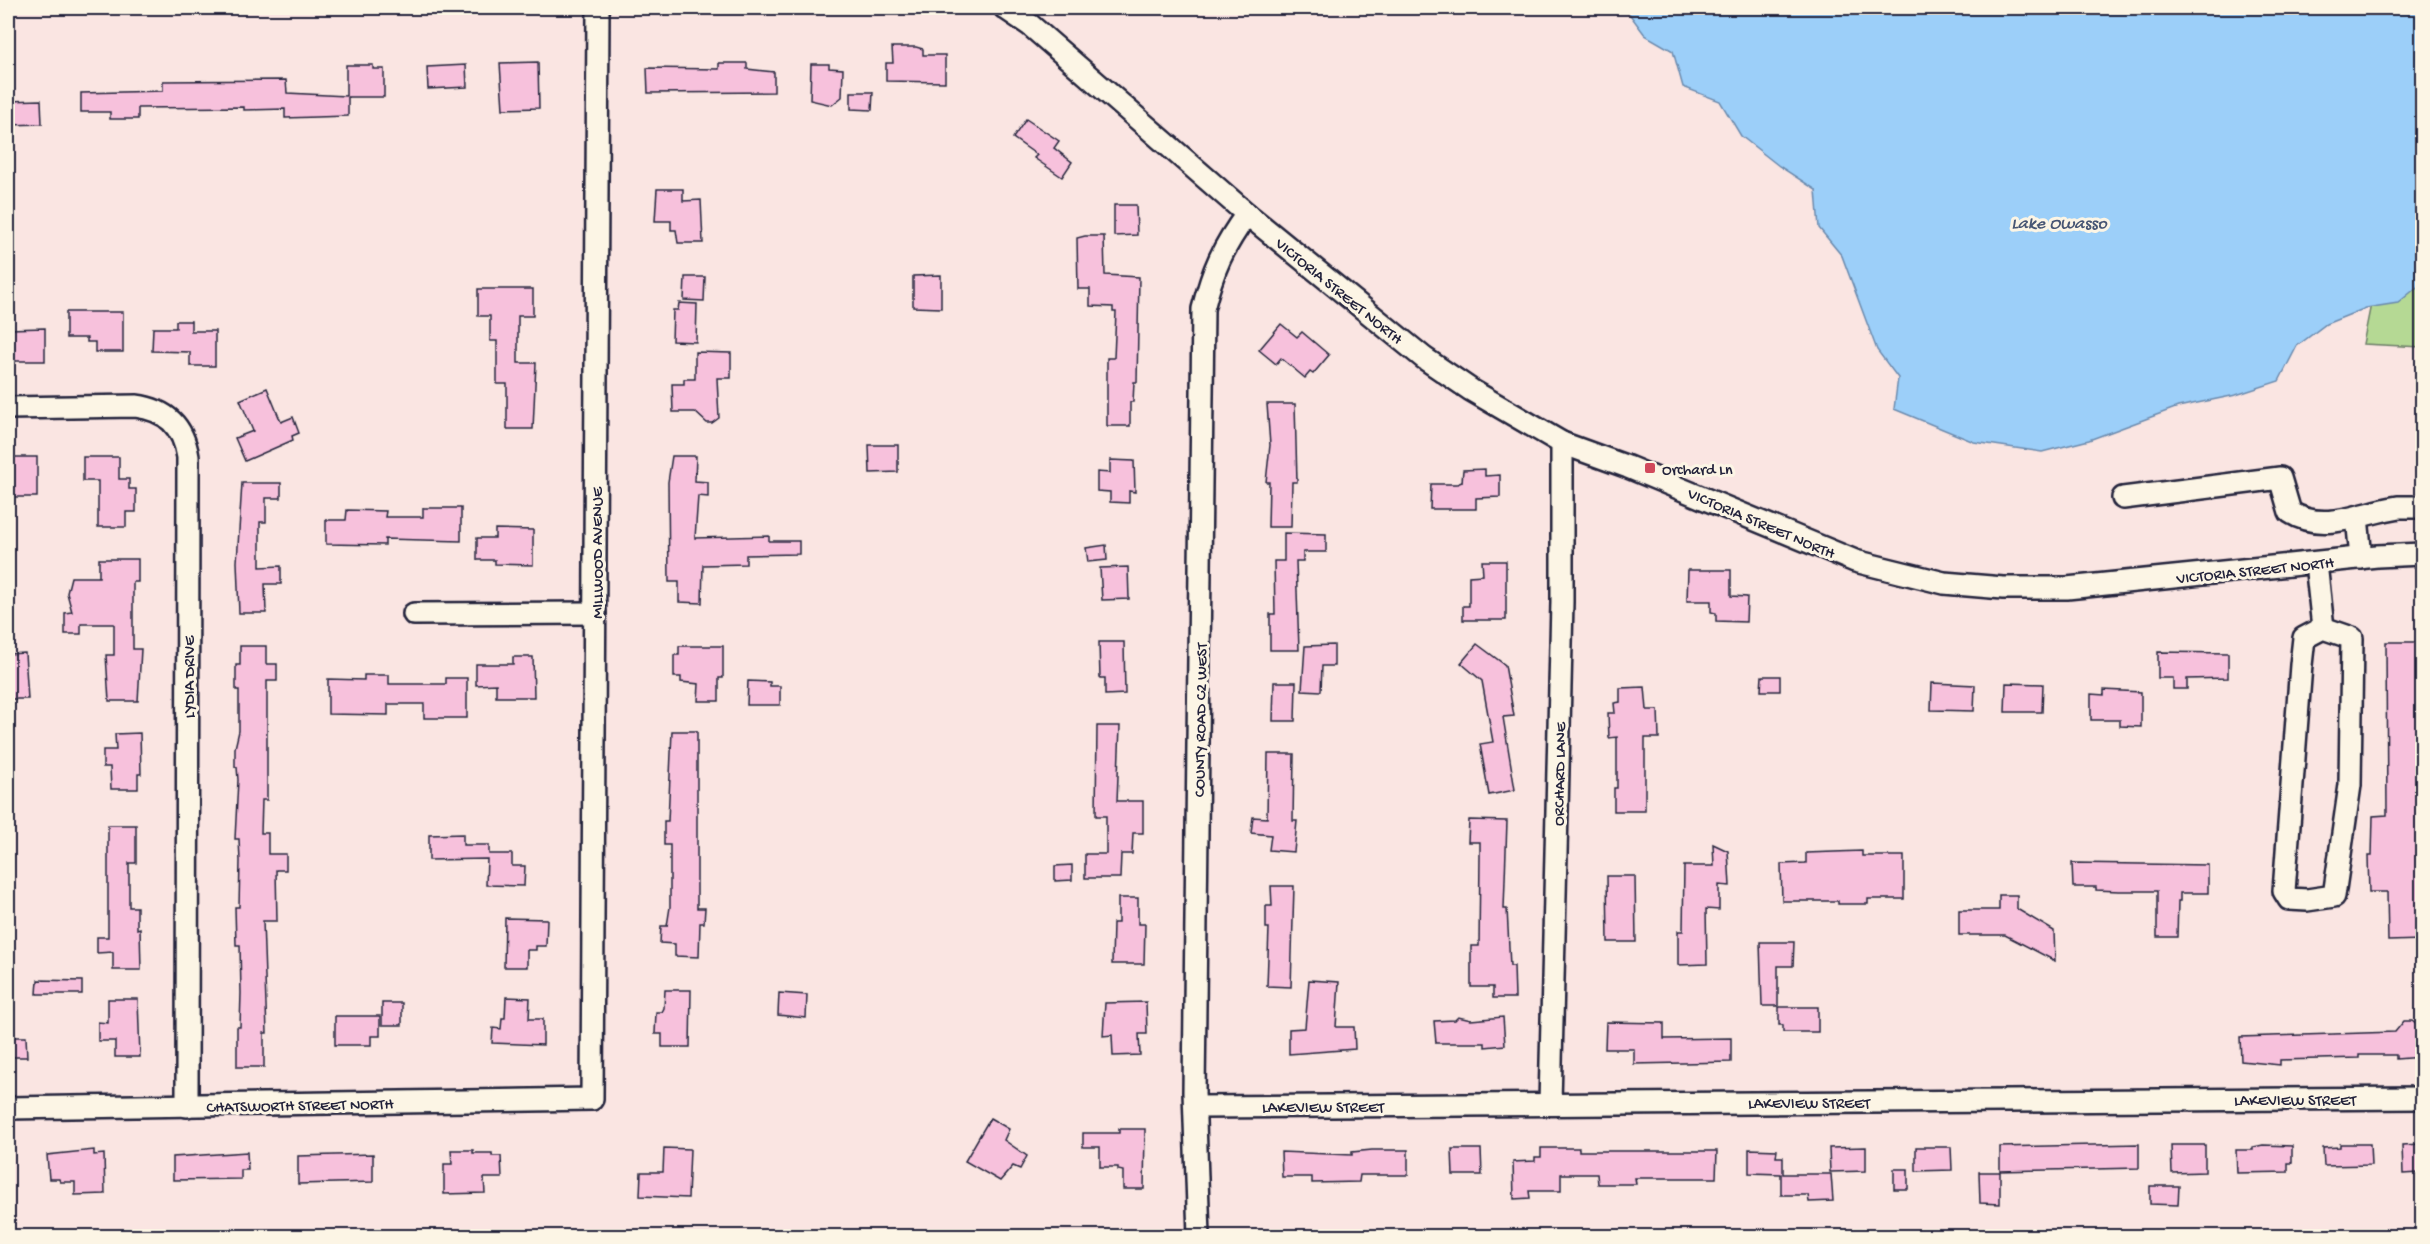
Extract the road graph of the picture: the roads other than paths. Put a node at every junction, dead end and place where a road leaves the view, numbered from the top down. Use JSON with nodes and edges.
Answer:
{"nodes":[{"id":1,"x":598,"y":8,"type":"edge"},
{"id":2,"x":1007,"y":8,"type":"edge"},
{"id":3,"x":1247,"y":214,"type":"junction"},
{"id":4,"x":8,"y":408,"type":"edge"},
{"id":5,"x":1562,"y":443,"type":"junction"},
{"id":6,"x":2124,"y":498,"type":"dead end"},
{"id":7,"x":2422,"y":507,"type":"edge"},
{"id":8,"x":2357,"y":517,"type":"junction"},
{"id":9,"x":2422,"y":554,"type":"edge"},
{"id":10,"x":2361,"y":558,"type":"junction"},
{"id":11,"x":2316,"y":563,"type":"junction"},
{"id":12,"x":596,"y":613,"type":"junction"},
{"id":13,"x":414,"y":614,"type":"dead end"},
{"id":14,"x":2323,"y":628,"type":"junction"},
{"id":15,"x":2422,"y":1098,"type":"edge"},
{"id":16,"x":592,"y":1100,"type":"joint"},
{"id":17,"x":1550,"y":1104,"type":"junction"},
{"id":18,"x":187,"y":1106,"type":"junction"},
{"id":19,"x":1196,"y":1107,"type":"junction"},
{"id":20,"x":8,"y":1108,"type":"edge"},
{"id":21,"x":1199,"y":1236,"type":"edge"}],
"edges":[{"from":1,"to":12,"type":"street","name":"MILLWOOD AVENUE"},
{"from":2,"to":3,"type":"street","name":"VICTORIA STREET NORTH"},
{"from":3,"to":5,"type":"street","name":"VICTORIA STREET NORTH"},
{"from":3,"to":19,"type":"street","name":"COUNTY ROAD C2 WEST"},
{"from":4,"to":18,"type":"street","name":"LYDIA DRIVE"},
{"from":5,"to":11,"type":"street","name":"VICTORIA STREET NORTH"},
{"from":5,"to":17,"type":"street","name":"ORCHARD LANE"},
{"from":6,"to":8,"type":"street"},
{"from":7,"to":8,"type":"street"},
{"from":8,"to":10,"type":"street"},
{"from":9,"to":10,"type":"street","name":"VICTORIA STREET NORTH"},
{"from":10,"to":11,"type":"street","name":"VICTORIA STREET NORTH"},
{"from":11,"to":14,"type":"street"},
{"from":12,"to":13,"type":"street"},
{"from":12,"to":16,"type":"street","name":"MILLWOOD AVENUE"},
{"from":14,"to":14,"type":"street"},
{"from":15,"to":17,"type":"street","name":"LAKEVIEW STREET"},
{"from":16,"to":18,"type":"street","name":"CHATSWORTH STREET NORTH"},
{"from":17,"to":19,"type":"street","name":"LAKEVIEW STREET"},
{"from":18,"to":20,"type":"street","name":"CHATSWORTH STREET NORTH"},
{"from":19,"to":21,"type":"street","name":"COUNTY ROAD C2 WEST"}]}
